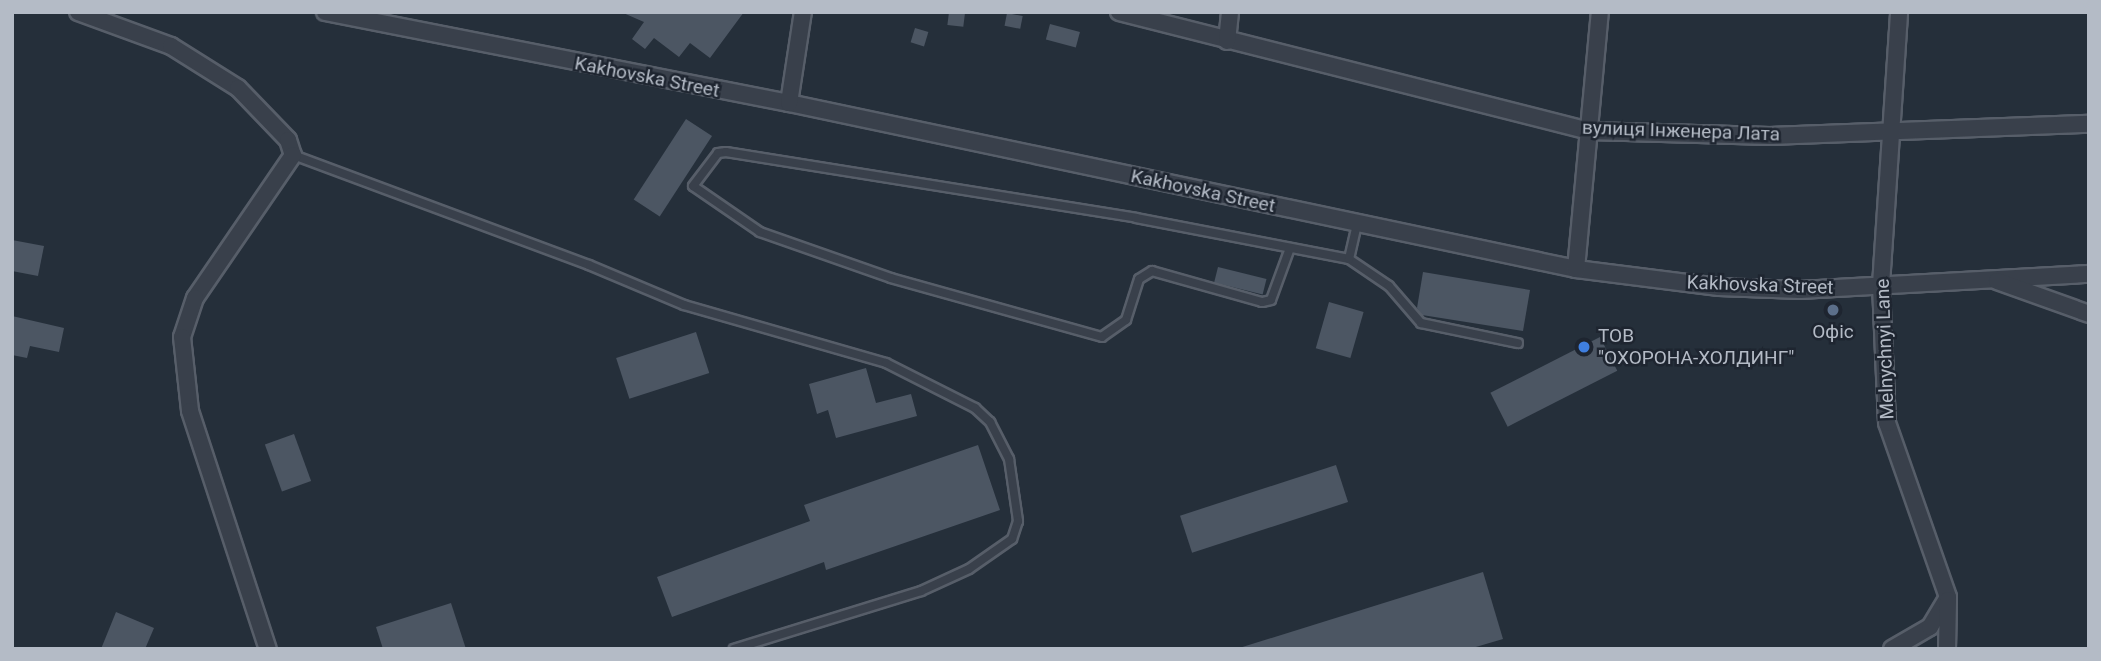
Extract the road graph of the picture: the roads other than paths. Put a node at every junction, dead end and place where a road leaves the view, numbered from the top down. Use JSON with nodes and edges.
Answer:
{"nodes":[{"id":1,"x":78,"y":12,"type":"edge"},
{"id":2,"x":325,"y":12,"type":"edge"},
{"id":3,"x":803,"y":12,"type":"edge"},
{"id":4,"x":1119,"y":12,"type":"edge"},
{"id":5,"x":1230,"y":12,"type":"edge"},
{"id":6,"x":1600,"y":12,"type":"edge"},
{"id":7,"x":1899,"y":12,"type":"edge"},
{"id":8,"x":1159,"y":16,"type":"edge"},
{"id":9,"x":1227,"y":41,"type":"junction"},
{"id":10,"x":789,"y":103,"type":"junction"},
{"id":11,"x":2089,"y":124,"type":"edge"},
{"id":12,"x":1589,"y":131,"type":"junction"},
{"id":13,"x":1889,"y":132,"type":"junction"},
{"id":14,"x":293,"y":155,"type":"junction"},
{"id":15,"x":1357,"y":223,"type":"junction"},
{"id":16,"x":1290,"y":248,"type":"junction"},
{"id":17,"x":1349,"y":259,"type":"junction"},
{"id":18,"x":1576,"y":269,"type":"junction"},
{"id":19,"x":2089,"y":274,"type":"edge"},
{"id":20,"x":1988,"y":278,"type":"junction"},
{"id":21,"x":1881,"y":285,"type":"junction"},
{"id":22,"x":2089,"y":314,"type":"edge"},
{"id":23,"x":1518,"y":343,"type":"dead end"},
{"id":24,"x":1948,"y":597,"type":"junction"},
{"id":25,"x":268,"y":649,"type":"edge"},
{"id":26,"x":734,"y":649,"type":"edge"},
{"id":27,"x":1892,"y":649,"type":"edge"},
{"id":28,"x":1947,"y":649,"type":"edge"}],
"edges":[{"from":1,"to":14,"type":"street"},
{"from":2,"to":10,"type":"street","name":"Kakhovska Street"},
{"from":3,"to":10,"type":"street"},
{"from":4,"to":8,"type":"street","name":"вулиця Інженера Лата"},
{"from":5,"to":9,"type":"street"},
{"from":6,"to":12,"type":"street"},
{"from":7,"to":13,"type":"street","name":"Melnychnyi Lane"},
{"from":8,"to":9,"type":"street","name":"вулиця Інженера Лата"},
{"from":9,"to":12,"type":"street","name":"вулиця Інженера Лата"},
{"from":10,"to":15,"type":"street","name":"Kakhovska Street"},
{"from":11,"to":13,"type":"street","name":"вулиця Інженера Лата"},
{"from":12,"to":13,"type":"street","name":"вулиця Інженера Лата"},
{"from":12,"to":18,"type":"street"},
{"from":13,"to":21,"type":"street","name":"Melnychnyi Lane"},
{"from":14,"to":25,"type":"street"},
{"from":14,"to":26,"type":"lane"},
{"from":15,"to":17,"type":"lane"},
{"from":15,"to":18,"type":"street","name":"Kakhovska Street"},
{"from":16,"to":16,"type":"lane"},
{"from":16,"to":17,"type":"lane"},
{"from":17,"to":23,"type":"lane"},
{"from":18,"to":21,"type":"street","name":"Kakhovska Street"},
{"from":19,"to":20,"type":"street","name":"Kakhovska Street"},
{"from":20,"to":21,"type":"street","name":"Kakhovska Street"},
{"from":20,"to":22,"type":"street"},
{"from":21,"to":24,"type":"street","name":"Melnychnyi Lane"},
{"from":24,"to":27,"type":"street"},
{"from":24,"to":28,"type":"street"}]}
